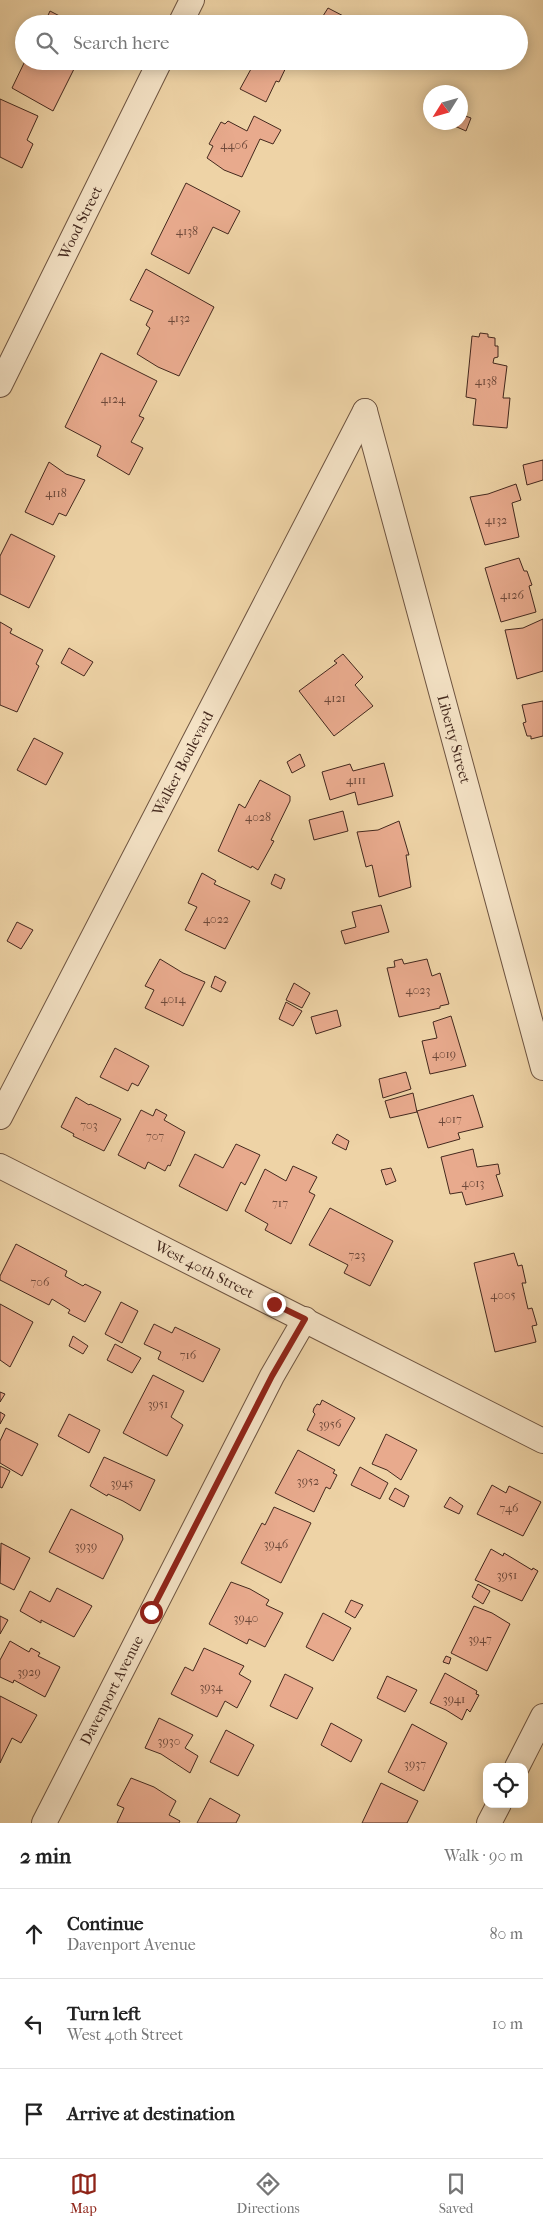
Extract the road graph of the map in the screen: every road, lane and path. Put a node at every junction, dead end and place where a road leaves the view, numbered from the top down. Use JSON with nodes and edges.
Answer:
{"nodes":[{"id":1,"x":192,"y":0,"type":"edge"},
{"id":2,"x":184,"y":15,"type":"edge"},
{"id":3,"x":156,"y":70,"type":"edge"},
{"id":4,"x":0,"y":385,"type":"edge"},
{"id":5,"x":365,"y":410,"type":"joint"},
{"id":6,"x":543,"y":1068,"type":"edge"},
{"id":7,"x":0,"y":1117,"type":"edge"},
{"id":8,"x":0,"y":1166,"type":"edge"},
{"id":9,"x":305,"y":1319,"type":"junction"},
{"id":10,"x":543,"y":1441,"type":"edge"},
{"id":11,"x":543,"y":1716,"type":"edge"},
{"id":12,"x":520,"y":1763,"type":"edge"},
{"id":13,"x":497,"y":1808,"type":"edge"},
{"id":14,"x":44,"y":1823,"type":"edge"},
{"id":15,"x":489,"y":1823,"type":"edge"}],
"edges":[{"from":1,"to":2,"type":"street"},
{"from":3,"to":4,"type":"street","name":"Wood Street"},
{"from":5,"to":6,"type":"street","name":"Liberty Street"},
{"from":5,"to":7,"type":"street","name":"Walker Boulevard"},
{"from":8,"to":9,"type":"street","name":"West 40th Street"},
{"from":9,"to":10,"type":"street","name":"West 40th Street"},
{"from":9,"to":14,"type":"street","name":"Davenport Avenue"},
{"from":11,"to":12,"type":"street"},
{"from":13,"to":15,"type":"street"}]}
